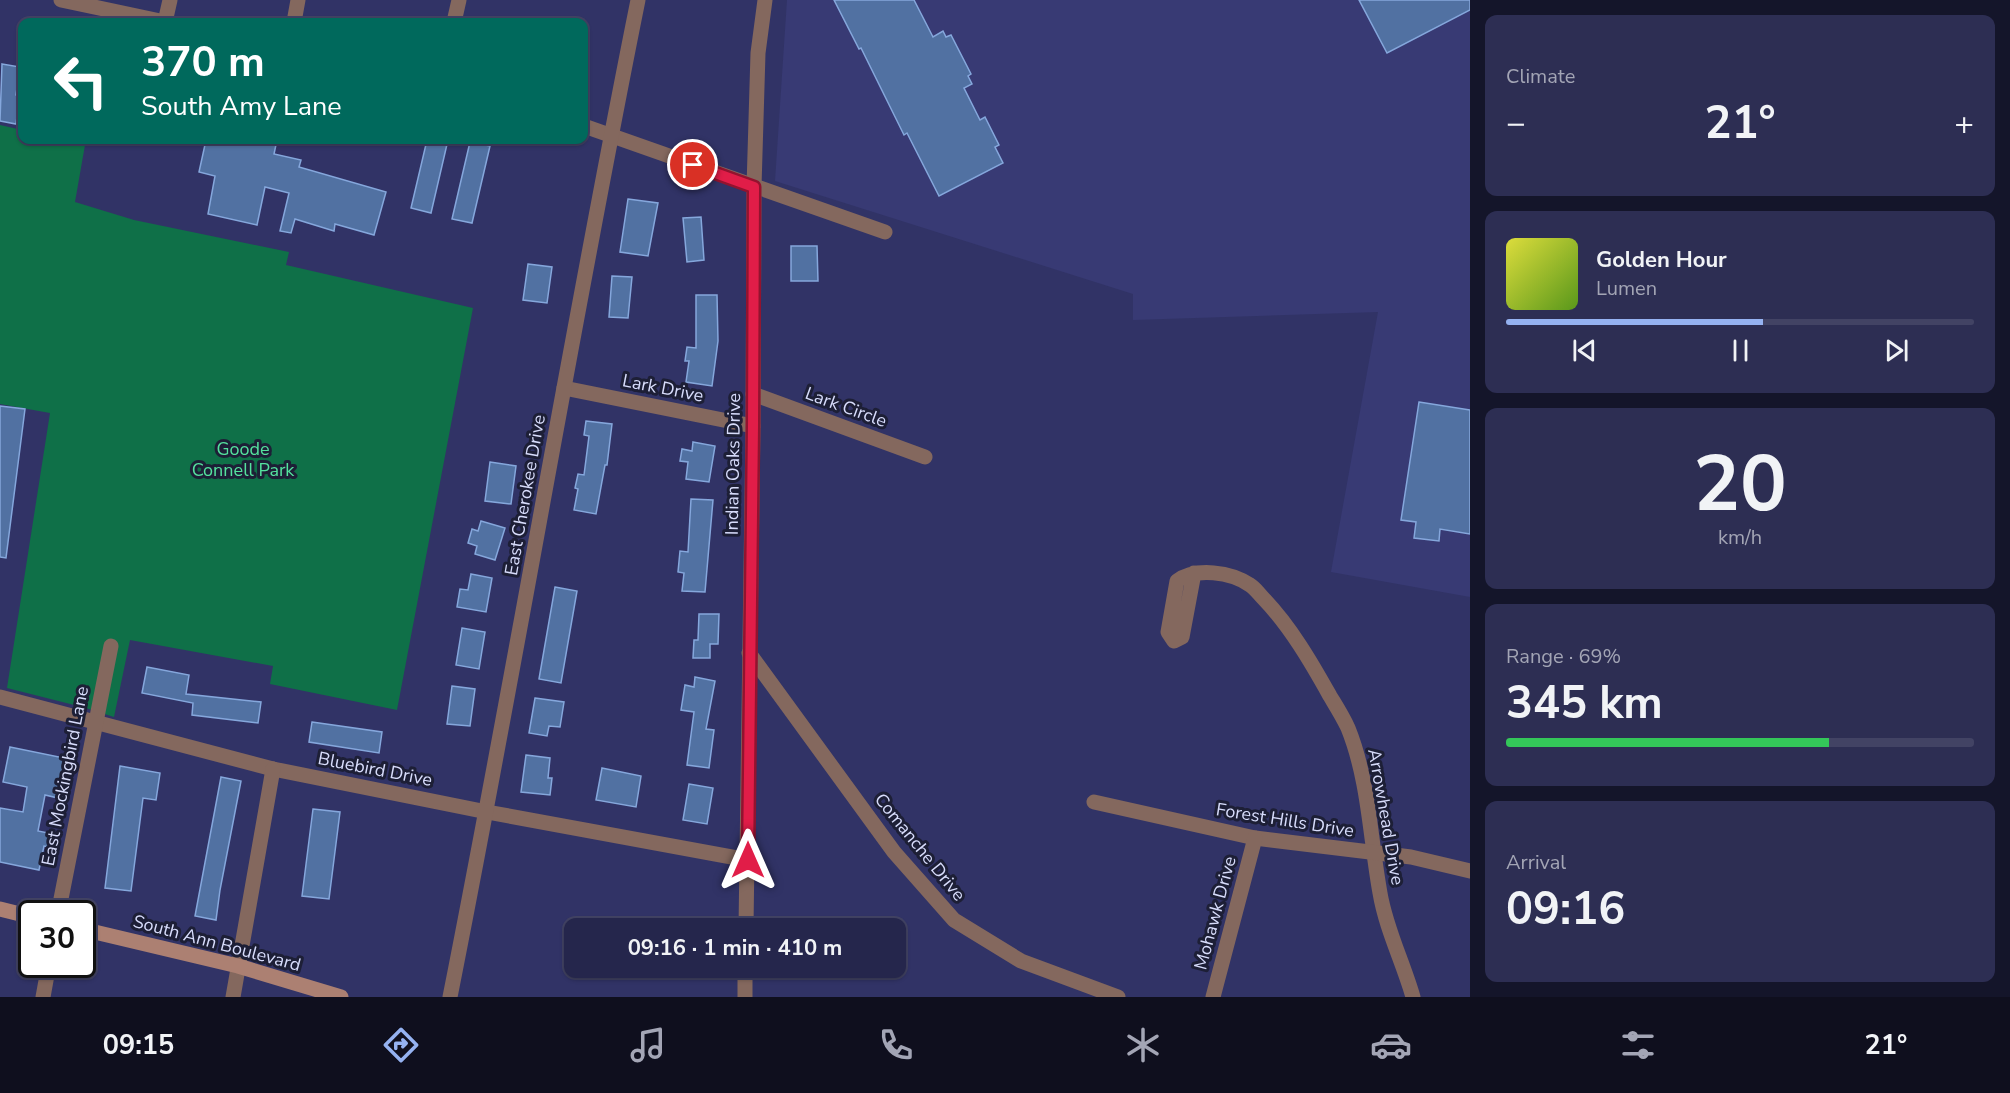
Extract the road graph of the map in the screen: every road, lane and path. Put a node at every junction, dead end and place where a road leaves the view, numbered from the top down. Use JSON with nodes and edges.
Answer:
{"nodes":[{"id":1,"x":61,"y":0,"type":"edge"},
{"id":2,"x":170,"y":0,"type":"edge"},
{"id":3,"x":298,"y":0,"type":"edge"},
{"id":4,"x":459,"y":0,"type":"edge"},
{"id":5,"x":638,"y":0,"type":"edge"},
{"id":6,"x":765,"y":0,"type":"edge"},
{"id":7,"x":146,"y":18,"type":"edge"},
{"id":8,"x":166,"y":18,"type":"edge"},
{"id":9,"x":295,"y":18,"type":"edge"},
{"id":10,"x":455,"y":18,"type":"edge"},
{"id":11,"x":588,"y":128,"type":"edge"},
{"id":12,"x":610,"y":136,"type":"junction"},
{"id":13,"x":754,"y":187,"type":"junction"},
{"id":14,"x":885,"y":232,"type":"dead end"},
{"id":15,"x":564,"y":388,"type":"junction"},
{"id":16,"x":753,"y":394,"type":"junction"},
{"id":17,"x":753,"y":426,"type":"junction"},
{"id":18,"x":925,"y":457,"type":"dead end"},
{"id":19,"x":1194,"y":573,"type":"dead end"},
{"id":20,"x":111,"y":646,"type":"dead end"},
{"id":21,"x":749,"y":653,"type":"junction"},
{"id":22,"x":0,"y":697,"type":"edge"},
{"id":23,"x":96,"y":721,"type":"junction"},
{"id":24,"x":273,"y":769,"type":"junction"},
{"id":25,"x":1094,"y":802,"type":"dead end"},
{"id":26,"x":487,"y":812,"type":"junction"},
{"id":27,"x":1255,"y":838,"type":"junction"},
{"id":28,"x":1374,"y":853,"type":"junction"},
{"id":29,"x":748,"y":860,"type":"junction"},
{"id":30,"x":1470,"y":871,"type":"edge"},
{"id":31,"x":61,"y":900,"type":"edge"},
{"id":32,"x":0,"y":909,"type":"edge"},
{"id":33,"x":18,"y":914,"type":"edge"},
{"id":34,"x":746,"y":918,"type":"edge"},
{"id":35,"x":96,"y":932,"type":"edge"},
{"id":36,"x":238,"y":966,"type":"junction"},
{"id":37,"x":46,"y":978,"type":"edge"},
{"id":38,"x":745,"y":978,"type":"edge"},
{"id":39,"x":43,"y":997,"type":"edge"},
{"id":40,"x":233,"y":997,"type":"edge"},
{"id":41,"x":341,"y":997,"type":"edge"},
{"id":42,"x":450,"y":997,"type":"edge"},
{"id":43,"x":745,"y":997,"type":"edge"},
{"id":44,"x":1118,"y":997,"type":"edge"},
{"id":45,"x":1213,"y":997,"type":"edge"},
{"id":46,"x":1413,"y":997,"type":"edge"}],
"edges":[{"from":1,"to":7,"type":"street"},
{"from":2,"to":8,"type":"street"},
{"from":3,"to":9,"type":"street"},
{"from":4,"to":10,"type":"street"},
{"from":5,"to":12,"type":"street","name":"East Cherokee Drive"},
{"from":6,"to":13,"type":"street","name":"Indian Oaks Drive"},
{"from":11,"to":12,"type":"street"},
{"from":12,"to":13,"type":"street"},
{"from":12,"to":15,"type":"street","name":"East Cherokee Drive"},
{"from":13,"to":14,"type":"street"},
{"from":13,"to":16,"type":"street","name":"Indian Oaks Drive"},
{"from":15,"to":17,"type":"street","name":"Lark Drive"},
{"from":15,"to":26,"type":"street","name":"East Cherokee Drive"},
{"from":16,"to":17,"type":"street","name":"Indian Oaks Drive"},
{"from":16,"to":18,"type":"street","name":"Lark Circle"},
{"from":17,"to":21,"type":"street","name":"Indian Oaks Drive"},
{"from":19,"to":28,"type":"street","name":"Arrowhead Drive"},
{"from":20,"to":23,"type":"street","name":"East Mockingbird Lane"},
{"from":21,"to":29,"type":"street","name":"Indian Oaks Drive"},
{"from":21,"to":44,"type":"street","name":"Comanche Drive"},
{"from":22,"to":23,"type":"street","name":"Bluebird Drive"},
{"from":23,"to":24,"type":"street","name":"Bluebird Drive"},
{"from":23,"to":31,"type":"street","name":"East Mockingbird Lane"},
{"from":24,"to":26,"type":"street","name":"Bluebird Drive"},
{"from":24,"to":36,"type":"street"},
{"from":25,"to":27,"type":"street","name":"Forest Hills Drive"},
{"from":26,"to":29,"type":"street","name":"Bluebird Drive"},
{"from":26,"to":42,"type":"street","name":"East Cherokee Drive"},
{"from":27,"to":28,"type":"street","name":"Forest Hills Drive"},
{"from":27,"to":45,"type":"street","name":"Mohawk Drive"},
{"from":28,"to":30,"type":"street","name":"Forest Hills Drive"},
{"from":28,"to":46,"type":"street","name":"Arrowhead Drive"},
{"from":29,"to":34,"type":"street","name":"Indian Oaks Drive"},
{"from":32,"to":33,"type":"street"},
{"from":35,"to":36,"type":"street","name":"South Ann Boulevard"},
{"from":36,"to":40,"type":"street"},
{"from":36,"to":41,"type":"street","name":"South Ann Boulevard"},
{"from":37,"to":39,"type":"street"},
{"from":38,"to":43,"type":"street"}]}
